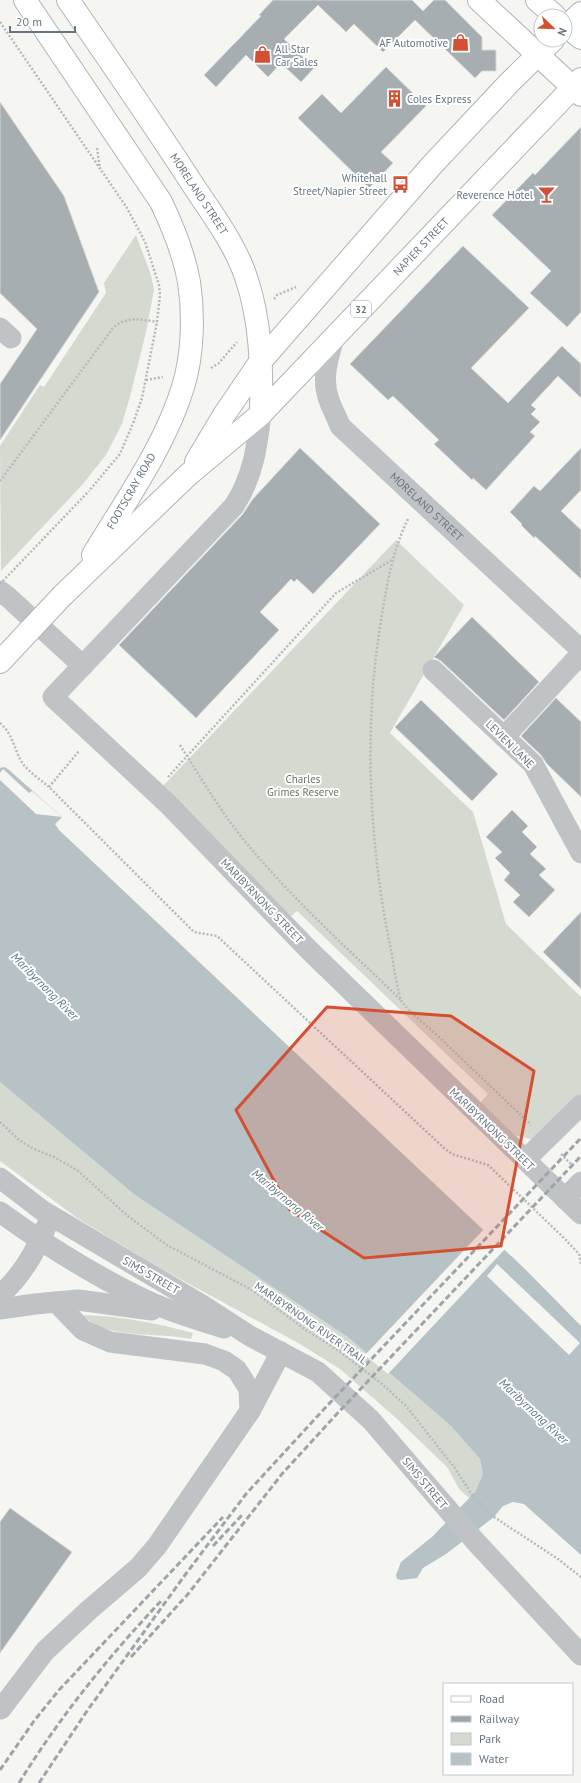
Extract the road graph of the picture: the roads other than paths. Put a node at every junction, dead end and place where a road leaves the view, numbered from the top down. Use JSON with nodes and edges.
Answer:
{"nodes":[{"id":1,"x":25,"y":0,"type":"edge"},
{"id":2,"x":68,"y":0,"type":"edge"},
{"id":3,"x":479,"y":0,"type":"edge"},
{"id":4,"x":537,"y":0,"type":"edge"},
{"id":5,"x":546,"y":8,"type":"edge"},
{"id":6,"x":544,"y":48,"type":"edge"},
{"id":7,"x":537,"y":55,"type":"junction"},
{"id":8,"x":578,"y":87,"type":"edge"},
{"id":9,"x":334,"y":338,"type":"junction"},
{"id":10,"x":260,"y":362,"type":"junction"},
{"id":11,"x":261,"y":414,"type":"junction"},
{"id":12,"x":188,"y":475,"type":"junction"},
{"id":13,"x":78,"y":580,"type":"junction"},
{"id":14,"x":0,"y":591,"type":"edge"},
{"id":15,"x":581,"y":650,"type":"edge"},
{"id":16,"x":581,"y":654,"type":"edge"},
{"id":17,"x":0,"y":662,"type":"edge"},
{"id":18,"x":86,"y":662,"type":"junction"},
{"id":19,"x":433,"y":670,"type":"dead end"},
{"id":20,"x":504,"y":737,"type":"junction"},
{"id":21,"x":581,"y":853,"type":"edge"},
{"id":22,"x":581,"y":1105,"type":"edge"},
{"id":23,"x":525,"y":1160,"type":"junction"},
{"id":24,"x":0,"y":1178,"type":"edge"},
{"id":25,"x":581,"y":1182,"type":"edge"},
{"id":26,"x":565,"y":1199,"type":"junction"},
{"id":27,"x":43,"y":1210,"type":"junction"},
{"id":28,"x":581,"y":1214,"type":"edge"},
{"id":29,"x":5,"y":1223,"type":"edge"},
{"id":30,"x":41,"y":1240,"type":"junction"},
{"id":31,"x":0,"y":1295,"type":"edge"},
{"id":32,"x":56,"y":1302,"type":"junction"},
{"id":33,"x":0,"y":1310,"type":"edge"},
{"id":34,"x":186,"y":1316,"type":"junction"},
{"id":35,"x":250,"y":1336,"type":"junction"},
{"id":36,"x":281,"y":1352,"type":"junction"},
{"id":37,"x":250,"y":1411,"type":"junction"},
{"id":38,"x":581,"y":1655,"type":"edge"},
{"id":39,"x":1,"y":1709,"type":"edge"}],
"edges":[{"from":1,"to":13,"type":"main road","name":"FOOTSCRAY ROAD"},
{"from":2,"to":10,"type":"main road","name":"MORELAND STREET"},
{"from":3,"to":7,"type":"main road"},
{"from":4,"to":5,"type":"main road"},
{"from":6,"to":7,"type":"main road","number":"32"},
{"from":7,"to":8,"type":"main road"},
{"from":7,"to":10,"type":"main road","number":"32"},
{"from":8,"to":9,"type":"main road","name":"NAPIER STREET","number":"32"},
{"from":9,"to":11,"type":"main road","name":"NAPIER STREET","number":"32"},
{"from":9,"to":15,"type":"street","name":"MORELAND STREET"},
{"from":10,"to":11,"type":"main road","name":"MORELAND STREET"},
{"from":10,"to":12,"type":"main road","name":"FOOTSCRAY ROAD","number":"32"},
{"from":11,"to":12,"type":"main road","name":"FOOTSCRAY ROAD","number":"32"},
{"from":11,"to":18,"type":"street"},
{"from":12,"to":13,"type":"main road","name":"FOOTSCRAY ROAD","number":"32"},
{"from":13,"to":17,"type":"main road","name":"FOOTSCRAY ROAD","number":"32","bridge":true},
{"from":14,"to":18,"type":"street"},
{"from":16,"to":20,"type":"street"},
{"from":18,"to":23,"type":"street","name":"MARIBYRNONG STREET"},
{"from":19,"to":20,"type":"street","name":"LEVIEN LANE"},
{"from":20,"to":21,"type":"street","name":"LEVIEN LANE"},
{"from":22,"to":23,"type":"street"},
{"from":23,"to":26,"type":"street","name":"MARIBYRNONG STREET"},
{"from":24,"to":27,"type":"street","name":"SIMS STREET"},
{"from":25,"to":26,"type":"street"},
{"from":26,"to":28,"type":"street","name":"MARIBYRNONG STREET"},
{"from":27,"to":29,"type":"street","name":"SIMS STREET"},
{"from":27,"to":30,"type":"street"},
{"from":27,"to":35,"type":"street","name":"SIMS STREET"},
{"from":29,"to":30,"type":"street","name":"SIMS STREET"},
{"from":30,"to":31,"type":"street"},
{"from":30,"to":34,"type":"street","name":"SIMS STREET"},
{"from":32,"to":33,"type":"street"},
{"from":32,"to":34,"type":"street"},
{"from":32,"to":37,"type":"street"},
{"from":34,"to":35,"type":"street","name":"SIMS STREET"},
{"from":35,"to":36,"type":"street","name":"SIMS STREET"},
{"from":36,"to":37,"type":"street"},
{"from":36,"to":38,"type":"street","name":"SIMS STREET"},
{"from":37,"to":39,"type":"street"}]}
